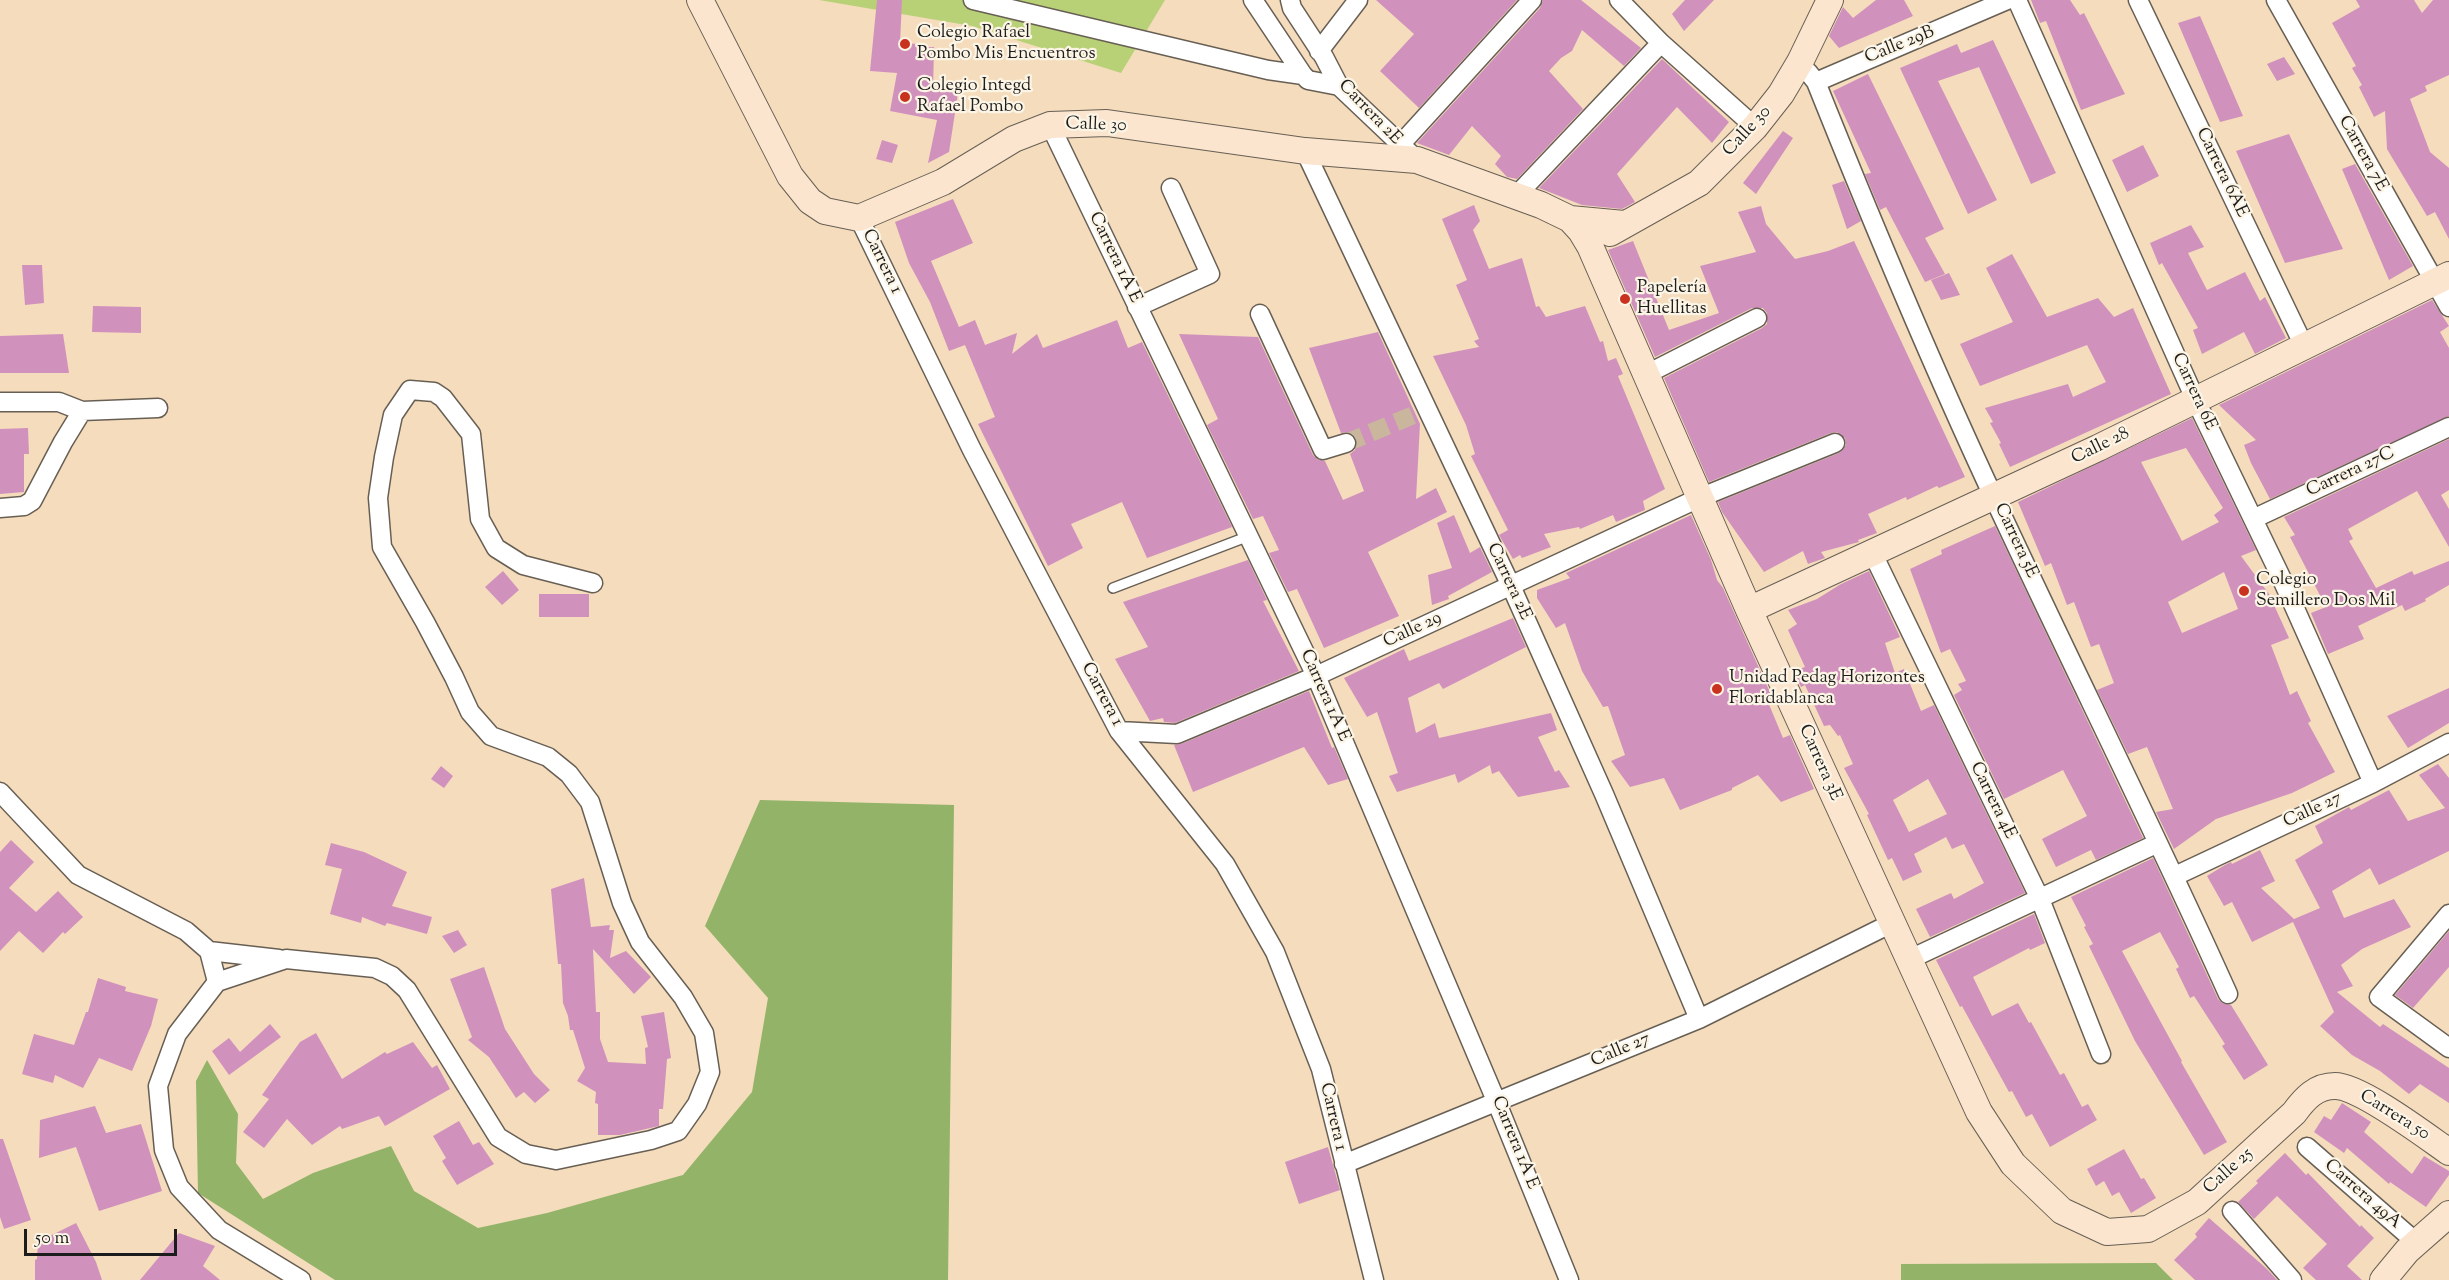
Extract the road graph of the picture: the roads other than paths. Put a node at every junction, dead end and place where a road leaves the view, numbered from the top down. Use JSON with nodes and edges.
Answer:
{"nodes":[{"id":1,"x":700,"y":0,"type":"edge"},
{"id":2,"x":973,"y":0,"type":"edge"},
{"id":3,"x":1253,"y":0,"type":"edge"},
{"id":4,"x":1290,"y":0,"type":"edge"},
{"id":5,"x":1358,"y":0,"type":"edge"},
{"id":6,"x":1532,"y":0,"type":"edge"},
{"id":7,"x":1619,"y":0,"type":"edge"},
{"id":8,"x":2007,"y":0,"type":"edge"},
{"id":9,"x":2017,"y":0,"type":"edge"},
{"id":10,"x":2138,"y":0,"type":"edge"},
{"id":11,"x":2276,"y":0,"type":"edge"},
{"id":12,"x":1826,"y":2,"type":"edge"},
{"id":13,"x":1661,"y":43,"type":"junction"},
{"id":14,"x":1322,"y":54,"type":"junction"},
{"id":15,"x":1808,"y":72,"type":"junction"},
{"id":16,"x":1305,"y":78,"type":"junction"},
{"id":17,"x":1339,"y":86,"type":"junction"},
{"id":18,"x":1050,"y":125,"type":"junction"},
{"id":19,"x":1755,"y":127,"type":"junction"},
{"id":20,"x":1305,"y":151,"type":"junction"},
{"id":21,"x":1409,"y":153,"type":"junction"},
{"id":22,"x":1171,"y":188,"type":"dead end"},
{"id":23,"x":1515,"y":197,"type":"junction"},
{"id":24,"x":859,"y":218,"type":"junction"},
{"id":25,"x":1570,"y":219,"type":"junction"},
{"id":26,"x":1624,"y":224,"type":"junction"},
{"id":27,"x":1590,"y":246,"type":"junction"},
{"id":28,"x":2442,"y":279,"type":"edge"},
{"id":29,"x":1137,"y":307,"type":"junction"},
{"id":30,"x":2449,"y":307,"type":"edge"},
{"id":31,"x":1260,"y":314,"type":"dead end"},
{"id":32,"x":1757,"y":318,"type":"dead end"},
{"id":33,"x":2304,"y":346,"type":"junction"},
{"id":34,"x":1645,"y":375,"type":"junction"},
{"id":35,"x":2196,"y":401,"type":"junction"},
{"id":36,"x":0,"y":402,"type":"edge"},
{"id":37,"x":158,"y":408,"type":"dead end"},
{"id":38,"x":82,"y":411,"type":"junction"},
{"id":39,"x":2449,"y":427,"type":"edge"},
{"id":40,"x":1346,"y":443,"type":"tunnel mouth"},
{"id":41,"x":1835,"y":443,"type":"dead end"},
{"id":42,"x":1699,"y":498,"type":"junction"},
{"id":43,"x":1994,"y":498,"type":"junction"},
{"id":44,"x":0,"y":508,"type":"edge"},
{"id":45,"x":2253,"y":519,"type":"junction"},
{"id":46,"x":1249,"y":536,"type":"junction"},
{"id":47,"x":1872,"y":552,"type":"junction"},
{"id":48,"x":593,"y":583,"type":"dead end"},
{"id":49,"x":1511,"y":586,"type":"junction"},
{"id":50,"x":1113,"y":588,"type":"dead end"},
{"id":51,"x":1749,"y":610,"type":"junction"},
{"id":52,"x":1316,"y":676,"type":"junction"},
{"id":53,"x":1119,"y":731,"type":"junction"},
{"id":54,"x":2449,"y":743,"type":"edge"},
{"id":55,"x":2373,"y":783,"type":"junction"},
{"id":56,"x":0,"y":792,"type":"edge"},
{"id":57,"x":2158,"y":843,"type":"junction"},
{"id":58,"x":2175,"y":876,"type":"junction"},
{"id":59,"x":2040,"y":899,"type":"junction"},
{"id":60,"x":2449,"y":914,"type":"edge"},
{"id":61,"x":1892,"y":923,"type":"junction"},
{"id":62,"x":209,"y":951,"type":"junction"},
{"id":63,"x":286,"y":959,"type":"junction"},
{"id":64,"x":1908,"y":960,"type":"junction"},
{"id":65,"x":217,"y":982,"type":"junction"},
{"id":66,"x":2228,"y":994,"type":"dead end"},
{"id":67,"x":1699,"y":1019,"type":"junction"},
{"id":68,"x":2449,"y":1047,"type":"edge"},
{"id":69,"x":2102,"y":1054,"type":"dead end"},
{"id":70,"x":2337,"y":1086,"type":"joint"},
{"id":71,"x":1497,"y":1102,"type":"junction"},
{"id":72,"x":2307,"y":1147,"type":"dead end"},
{"id":73,"x":2449,"y":1152,"type":"edge"},
{"id":74,"x":1344,"y":1164,"type":"junction"},
{"id":75,"x":2232,"y":1211,"type":"dead end"},
{"id":76,"x":2449,"y":1214,"type":"edge"},
{"id":77,"x":2107,"y":1232,"type":"joint"},
{"id":78,"x":2417,"y":1243,"type":"junction"},
{"id":79,"x":301,"y":1280,"type":"edge"},
{"id":80,"x":1374,"y":1280,"type":"edge"},
{"id":81,"x":1569,"y":1280,"type":"edge"},
{"id":82,"x":2292,"y":1280,"type":"edge"},
{"id":83,"x":2383,"y":1280,"type":"edge"}],
"edges":[{"from":1,"to":24,"type":"main road"},
{"from":2,"to":16,"type":"street"},
{"from":3,"to":16,"type":"street"},
{"from":4,"to":14,"type":"street","name":"Carrera 2E"},
{"from":5,"to":14,"type":"street"},
{"from":6,"to":21,"type":"street"},
{"from":7,"to":13,"type":"street"},
{"from":8,"to":15,"type":"street","name":"Calle 29B"},
{"from":9,"to":35,"type":"street","name":"Carrera 6E"},
{"from":10,"to":33,"type":"street","name":"Carrera 6AE"},
{"from":11,"to":28,"type":"street","name":"Carrera 7E"},
{"from":12,"to":15,"type":"main road","name":"Calle 30"},
{"from":13,"to":19,"type":"street"},
{"from":13,"to":23,"type":"street"},
{"from":14,"to":16,"type":"street"},
{"from":14,"to":17,"type":"street","name":"Carrera 2E"},
{"from":15,"to":19,"type":"main road","name":"Calle 30"},
{"from":15,"to":43,"type":"street","name":"Carrera 5E"},
{"from":16,"to":17,"type":"street"},
{"from":17,"to":21,"type":"street","name":"Carrera 2E"},
{"from":18,"to":20,"type":"main road","name":"Calle 30"},
{"from":18,"to":24,"type":"main road","name":"Calle 30"},
{"from":18,"to":29,"type":"street","name":"Carrera 1A E"},
{"from":19,"to":26,"type":"main road","name":"Calle 30"},
{"from":20,"to":21,"type":"main road","name":"Calle 30"},
{"from":20,"to":49,"type":"street","name":"Carrera 2E"},
{"from":21,"to":23,"type":"main road","name":"Calle 30"},
{"from":22,"to":29,"type":"street"},
{"from":23,"to":25,"type":"main road","name":"Calle 30"},
{"from":24,"to":53,"type":"street","name":"Carrera 1"},
{"from":25,"to":26,"type":"main road","name":"Calle 30"},
{"from":25,"to":27,"type":"main road","name":"Carrera 3E"},
{"from":26,"to":27,"type":"main road","name":"Calle 30"},
{"from":27,"to":34,"type":"main road","name":"Carrera 3E"},
{"from":28,"to":30,"type":"street","name":"Carrera 7E"},
{"from":28,"to":33,"type":"main road","name":"Calle 28"},
{"from":29,"to":46,"type":"street","name":"Carrera 1A E"},
{"from":31,"to":40,"type":"street"},
{"from":32,"to":34,"type":"street"},
{"from":33,"to":35,"type":"main road","name":"Calle 28"},
{"from":34,"to":42,"type":"main road","name":"Carrera 3E"},
{"from":35,"to":43,"type":"main road","name":"Calle 28"},
{"from":35,"to":45,"type":"street","name":"Carrera 6E"},
{"from":36,"to":38,"type":"street"},
{"from":37,"to":38,"type":"street"},
{"from":38,"to":44,"type":"street"},
{"from":39,"to":45,"type":"street","name":"Carrera 27C"},
{"from":41,"to":42,"type":"street","name":"Calle 29"},
{"from":42,"to":49,"type":"street","name":"Calle 29"},
{"from":42,"to":51,"type":"main road","name":"Carrera 3E"},
{"from":43,"to":47,"type":"main road","name":"Calle 28"},
{"from":43,"to":57,"type":"street","name":"Carrera 5E"},
{"from":45,"to":55,"type":"street","name":"Carrera 6E"},
{"from":46,"to":50,"type":"lane"},
{"from":46,"to":52,"type":"street","name":"Carrera 1A E"},
{"from":47,"to":51,"type":"main road","name":"Calle 28"},
{"from":47,"to":59,"type":"street","name":"Carrera 4E"},
{"from":48,"to":63,"type":"street"},
{"from":49,"to":52,"type":"street","name":"Calle 29"},
{"from":49,"to":67,"type":"street","name":"Carrera 2E"},
{"from":51,"to":61,"type":"main road","name":"Carrera 3E"},
{"from":52,"to":53,"type":"street","name":"Calle 29"},
{"from":52,"to":71,"type":"street","name":"Carrera 1A E"},
{"from":53,"to":74,"type":"street","name":"Carrera 1"},
{"from":54,"to":55,"type":"street","name":"Calle 27"},
{"from":55,"to":58,"type":"street","name":"Calle 27"},
{"from":56,"to":62,"type":"street"},
{"from":57,"to":58,"type":"street","name":"Carrera 5E"},
{"from":57,"to":59,"type":"street"},
{"from":58,"to":66,"type":"street","name":"Carrera 5E"},
{"from":59,"to":64,"type":"street"},
{"from":59,"to":69,"type":"street","name":"Carrera 4E"},
{"from":60,"to":68,"type":"street"},
{"from":61,"to":64,"type":"main road","name":"Carrera 3E"},
{"from":61,"to":67,"type":"street","name":"Calle 27"},
{"from":62,"to":63,"type":"street"},
{"from":62,"to":65,"type":"street"},
{"from":63,"to":65,"type":"street"},
{"from":64,"to":77,"type":"main road","name":"Carrera 3E"},
{"from":65,"to":79,"type":"street"},
{"from":67,"to":71,"type":"street","name":"Calle 27"},
{"from":70,"to":73,"type":"main road","name":"Carrera 50"},
{"from":70,"to":77,"type":"main road","name":"Calle 25"},
{"from":71,"to":74,"type":"street","name":"Calle 27"},
{"from":71,"to":81,"type":"street","name":"Carrera 1A E"},
{"from":72,"to":78,"type":"street","name":"Carrera 49A"},
{"from":74,"to":80,"type":"street","name":"Carrera 1"},
{"from":75,"to":82,"type":"street"},
{"from":76,"to":78,"type":"main road"},
{"from":78,"to":83,"type":"main road"}]}
